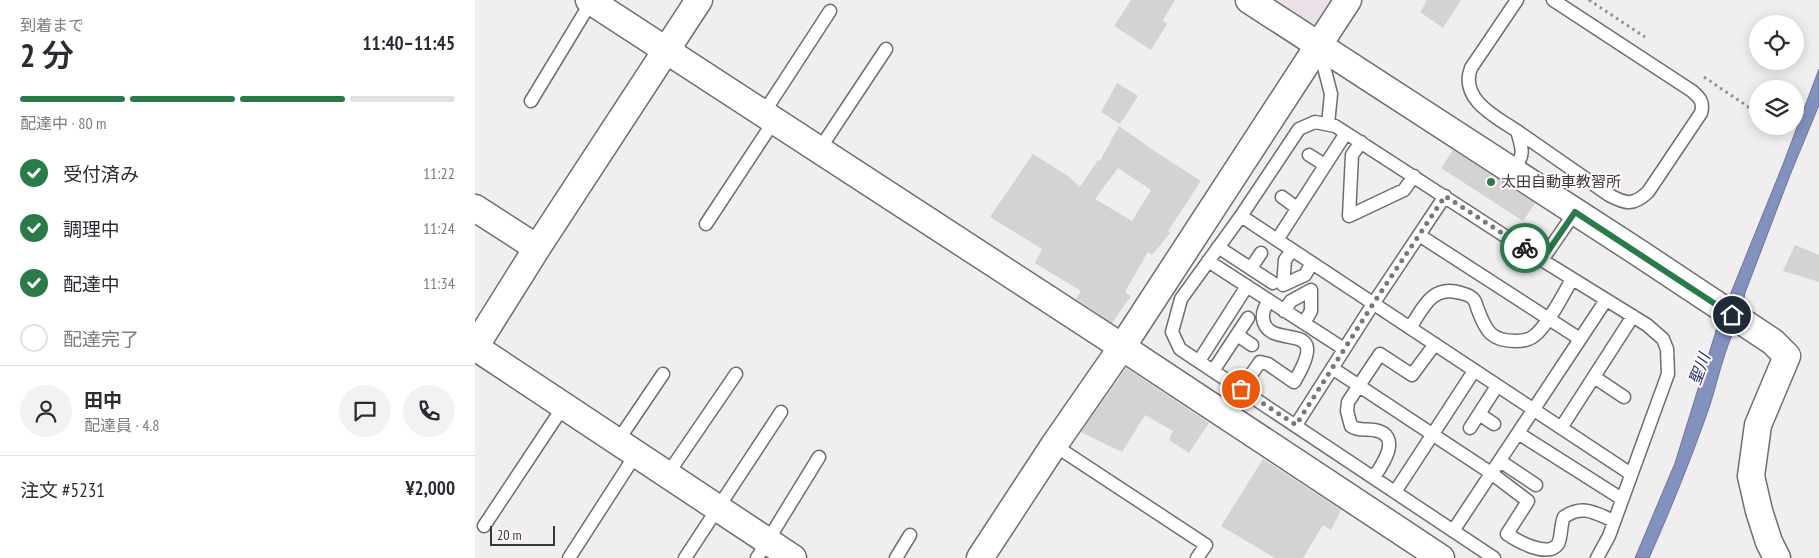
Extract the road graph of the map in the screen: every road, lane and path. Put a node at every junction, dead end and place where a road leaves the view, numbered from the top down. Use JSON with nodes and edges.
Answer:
{"nodes":[{"id":1,"x":699,"y":0,"type":"edge"},
{"id":2,"x":1249,"y":0,"type":"edge"},
{"id":3,"x":1348,"y":0,"type":"edge"},
{"id":4,"x":1517,"y":0,"type":"edge"},
{"id":5,"x":1553,"y":0,"type":"edge"},
{"id":6,"x":590,"y":1,"type":"edge"},
{"id":7,"x":830,"y":11,"type":"dead end"},
{"id":8,"x":1318,"y":45,"type":"junction"},
{"id":9,"x":886,"y":49,"type":"dead end"},
{"id":10,"x":665,"y":51,"type":"junction"},
{"id":11,"x":531,"y":101,"type":"dead end"},
{"id":12,"x":768,"y":118,"type":"junction"},
{"id":13,"x":1328,"y":124,"type":"junction"},
{"id":14,"x":1517,"y":131,"type":"junction"},
{"id":15,"x":1346,"y":133,"type":"junction"},
{"id":16,"x":1361,"y":142,"type":"junction"},
{"id":17,"x":819,"y":150,"type":"junction"},
{"id":18,"x":1309,"y":155,"type":"dead end"},
{"id":19,"x":1325,"y":165,"type":"junction"},
{"id":20,"x":1512,"y":171,"type":"junction"},
{"id":21,"x":1414,"y":176,"type":"junction"},
{"id":22,"x":1445,"y":196,"type":"junction"},
{"id":23,"x":1282,"y":197,"type":"dead end"},
{"id":24,"x":475,"y":208,"type":"edge"},
{"id":25,"x":1297,"y":208,"type":"junction"},
{"id":26,"x":1575,"y":212,"type":"junction"},
{"id":27,"x":1241,"y":216,"type":"junction"},
{"id":28,"x":706,"y":224,"type":"dead end"},
{"id":29,"x":1419,"y":235,"type":"junction"},
{"id":30,"x":1277,"y":240,"type":"junction"},
{"id":31,"x":1218,"y":247,"type":"junction"},
{"id":32,"x":537,"y":248,"type":"junction"},
{"id":33,"x":1292,"y":250,"type":"junction"},
{"id":34,"x":1261,"y":253,"type":"dead end"},
{"id":35,"x":1208,"y":260,"type":"junction"},
{"id":36,"x":1542,"y":260,"type":"junction"},
{"id":37,"x":1313,"y":263,"type":"junction"},
{"id":38,"x":1251,"y":268,"type":"junction"},
{"id":39,"x":1573,"y":279,"type":"junction"},
{"id":40,"x":1273,"y":283,"type":"dead end"},
{"id":41,"x":1247,"y":286,"type":"junction"},
{"id":42,"x":1606,"y":300,"type":"junction"},
{"id":43,"x":1269,"y":301,"type":"junction"},
{"id":44,"x":1373,"y":304,"type":"junction"},
{"id":45,"x":1284,"y":311,"type":"junction"},
{"id":46,"x":1633,"y":316,"type":"junction"},
{"id":47,"x":1248,"y":318,"type":"dead end"},
{"id":48,"x":1547,"y":319,"type":"junction"},
{"id":49,"x":1304,"y":323,"type":"junction"},
{"id":50,"x":1410,"y":328,"type":"junction"},
{"id":51,"x":1237,"y":335,"type":"junction"},
{"id":52,"x":1580,"y":339,"type":"junction"},
{"id":53,"x":1435,"y":344,"type":"junction"},
{"id":54,"x":1252,"y":345,"type":"dead end"},
{"id":55,"x":475,"y":347,"type":"edge"},
{"id":56,"x":1122,"y":347,"type":"junction"},
{"id":57,"x":1344,"y":349,"type":"junction"},
{"id":58,"x":1199,"y":361,"type":"junction"},
{"id":59,"x":1332,"y":368,"type":"junction"},
{"id":60,"x":1213,"y":370,"type":"junction"},
{"id":61,"x":1474,"y":371,"type":"junction"},
{"id":62,"x":663,"y":374,"type":"dead end"},
{"id":63,"x":736,"y":374,"type":"dead end"},
{"id":64,"x":1594,"y":377,"type":"junction"},
{"id":65,"x":1359,"y":386,"type":"junction"},
{"id":66,"x":1497,"y":386,"type":"junction"},
{"id":67,"x":1241,"y":389,"type":"junction"},
{"id":68,"x":1624,"y":397,"type":"dead end"},
{"id":69,"x":563,"y":407,"type":"junction"},
{"id":70,"x":1534,"y":410,"type":"junction"},
{"id":71,"x":781,"y":412,"type":"dead end"},
{"id":72,"x":1479,"y":414,"type":"junction"},
{"id":73,"x":1494,"y":424,"type":"dead end"},
{"id":74,"x":1296,"y":425,"type":"junction"},
{"id":75,"x":1470,"y":428,"type":"dead end"},
{"id":76,"x":1561,"y":428,"type":"junction"},
{"id":77,"x":1518,"y":433,"type":"junction"},
{"id":78,"x":1433,"y":435,"type":"junction"},
{"id":79,"x":1054,"y":445,"type":"junction"},
{"id":80,"x":626,"y":448,"type":"junction"},
{"id":81,"x":819,"y":457,"type":"dead end"},
{"id":82,"x":1500,"y":461,"type":"junction"},
{"id":83,"x":1491,"y":474,"type":"junction"},
{"id":84,"x":1631,"y":474,"type":"junction"},
{"id":85,"x":667,"y":475,"type":"junction"},
{"id":86,"x":1374,"y":477,"type":"junction"},
{"id":87,"x":1531,"y":477,"type":"dead end"},
{"id":88,"x":1395,"y":492,"type":"junction"},
{"id":89,"x":1622,"y":499,"type":"junction"},
{"id":90,"x":718,"y":509,"type":"junction"},
{"id":91,"x":1614,"y":521,"type":"junction"},
{"id":92,"x":484,"y":526,"type":"dead end"},
{"id":93,"x":1453,"y":531,"type":"junction"},
{"id":94,"x":910,"y":535,"type":"dead end"},
{"id":95,"x":762,"y":549,"type":"edge"},
{"id":96,"x":569,"y":558,"type":"edge"},
{"id":97,"x":685,"y":558,"type":"edge"},
{"id":98,"x":793,"y":558,"type":"edge"},
{"id":99,"x":896,"y":558,"type":"edge"},
{"id":100,"x":980,"y":558,"type":"edge"},
{"id":101,"x":1197,"y":558,"type":"edge"},
{"id":102,"x":1441,"y":558,"type":"edge"},
{"id":103,"x":1494,"y":558,"type":"edge"},
{"id":104,"x":1597,"y":558,"type":"edge"},
{"id":105,"x":1777,"y":558,"type":"edge"}],
"edges":[{"from":1,"to":10,"type":"street"},
{"from":2,"to":8,"type":"street"},
{"from":3,"to":8,"type":"street"},
{"from":4,"to":14,"type":"lane"},
{"from":5,"to":14,"type":"lane"},
{"from":6,"to":10,"type":"street"},
{"from":6,"to":11,"type":"lane"},
{"from":7,"to":12,"type":"lane"},
{"from":8,"to":13,"type":"lane"},
{"from":8,"to":20,"type":"street"},
{"from":8,"to":56,"type":"street"},
{"from":9,"to":17,"type":"lane"},
{"from":10,"to":12,"type":"street"},
{"from":10,"to":32,"type":"street"},
{"from":12,"to":17,"type":"street"},
{"from":12,"to":28,"type":"lane"},
{"from":13,"to":15,"type":"lane"},
{"from":13,"to":27,"type":"lane"},
{"from":14,"to":20,"type":"lane"},
{"from":15,"to":16,"type":"lane"},
{"from":15,"to":19,"type":"lane"},
{"from":16,"to":21,"type":"lane"},
{"from":16,"to":21,"type":"lane"},
{"from":17,"to":56,"type":"street"},
{"from":18,"to":19,"type":"lane"},
{"from":19,"to":25,"type":"lane"},
{"from":20,"to":26,"type":"street"},
{"from":21,"to":22,"type":"lane"},
{"from":22,"to":29,"type":"lane"},
{"from":22,"to":36,"type":"lane"},
{"from":23,"to":25,"type":"lane"},
{"from":24,"to":32,"type":"street"},
{"from":25,"to":30,"type":"lane"},
{"from":26,"to":36,"type":"lane"},
{"from":26,"to":105,"type":"street"},
{"from":27,"to":30,"type":"lane"},
{"from":27,"to":31,"type":"lane"},
{"from":29,"to":44,"type":"lane"},
{"from":29,"to":48,"type":"lane"},
{"from":30,"to":33,"type":"lane"},
{"from":31,"to":35,"type":"lane"},
{"from":31,"to":38,"type":"lane"},
{"from":32,"to":55,"type":"street"},
{"from":33,"to":37,"type":"lane"},
{"from":33,"to":37,"type":"lane"},
{"from":34,"to":38,"type":"lane"},
{"from":35,"to":41,"type":"lane"},
{"from":35,"to":58,"type":"lane"},
{"from":36,"to":39,"type":"lane"},
{"from":37,"to":44,"type":"lane"},
{"from":38,"to":40,"type":"lane"},
{"from":39,"to":42,"type":"lane"},
{"from":39,"to":48,"type":"lane"},
{"from":41,"to":43,"type":"lane"},
{"from":41,"to":58,"type":"lane"},
{"from":42,"to":46,"type":"lane"},
{"from":42,"to":52,"type":"lane"},
{"from":43,"to":45,"type":"lane"},
{"from":43,"to":67,"type":"lane"},
{"from":44,"to":50,"type":"lane"},
{"from":44,"to":57,"type":"lane"},
{"from":45,"to":49,"type":"lane"},
{"from":45,"to":49,"type":"lane"},
{"from":46,"to":64,"type":"lane"},
{"from":46,"to":84,"type":"lane"},
{"from":47,"to":51,"type":"lane"},
{"from":48,"to":50,"type":"lane"},
{"from":48,"to":52,"type":"lane"},
{"from":49,"to":57,"type":"lane"},
{"from":50,"to":53,"type":"lane"},
{"from":51,"to":54,"type":"lane"},
{"from":51,"to":60,"type":"lane"},
{"from":52,"to":70,"type":"lane"},
{"from":53,"to":61,"type":"lane"},
{"from":53,"to":65,"type":"lane"},
{"from":55,"to":69,"type":"street"},
{"from":56,"to":79,"type":"street"},
{"from":56,"to":102,"type":"street"},
{"from":57,"to":59,"type":"lane"},
{"from":58,"to":60,"type":"lane"},
{"from":59,"to":65,"type":"lane"},
{"from":59,"to":74,"type":"lane"},
{"from":60,"to":67,"type":"lane"},
{"from":61,"to":66,"type":"lane"},
{"from":61,"to":78,"type":"lane"},
{"from":62,"to":80,"type":"lane"},
{"from":63,"to":85,"type":"lane"},
{"from":64,"to":68,"type":"lane"},
{"from":64,"to":76,"type":"lane"},
{"from":65,"to":78,"type":"lane"},
{"from":65,"to":86,"type":"lane"},
{"from":66,"to":70,"type":"lane"},
{"from":66,"to":72,"type":"lane"},
{"from":67,"to":74,"type":"lane"},
{"from":69,"to":80,"type":"street"},
{"from":69,"to":92,"type":"lane"},
{"from":70,"to":76,"type":"lane"},
{"from":70,"to":77,"type":"lane"},
{"from":71,"to":90,"type":"lane"},
{"from":72,"to":73,"type":"lane"},
{"from":72,"to":75,"type":"lane"},
{"from":74,"to":86,"type":"lane"},
{"from":76,"to":84,"type":"lane"},
{"from":77,"to":82,"type":"lane"},
{"from":77,"to":89,"type":"lane"},
{"from":78,"to":83,"type":"lane"},
{"from":78,"to":88,"type":"lane"},
{"from":79,"to":100,"type":"street"},
{"from":79,"to":101,"type":"lane"},
{"from":80,"to":85,"type":"street"},
{"from":80,"to":96,"type":"lane"},
{"from":81,"to":95,"type":"lane"},
{"from":82,"to":83,"type":"lane"},
{"from":82,"to":87,"type":"lane"},
{"from":83,"to":91,"type":"lane"},
{"from":83,"to":93,"type":"lane"},
{"from":84,"to":89,"type":"lane"},
{"from":85,"to":90,"type":"street"},
{"from":86,"to":88,"type":"lane"},
{"from":88,"to":93,"type":"lane"},
{"from":89,"to":91,"type":"lane"},
{"from":90,"to":95,"type":"street"},
{"from":90,"to":97,"type":"lane"},
{"from":91,"to":104,"type":"lane"},
{"from":93,"to":103,"type":"lane"},
{"from":94,"to":99,"type":"lane"},
{"from":95,"to":98,"type":"street"}]}
